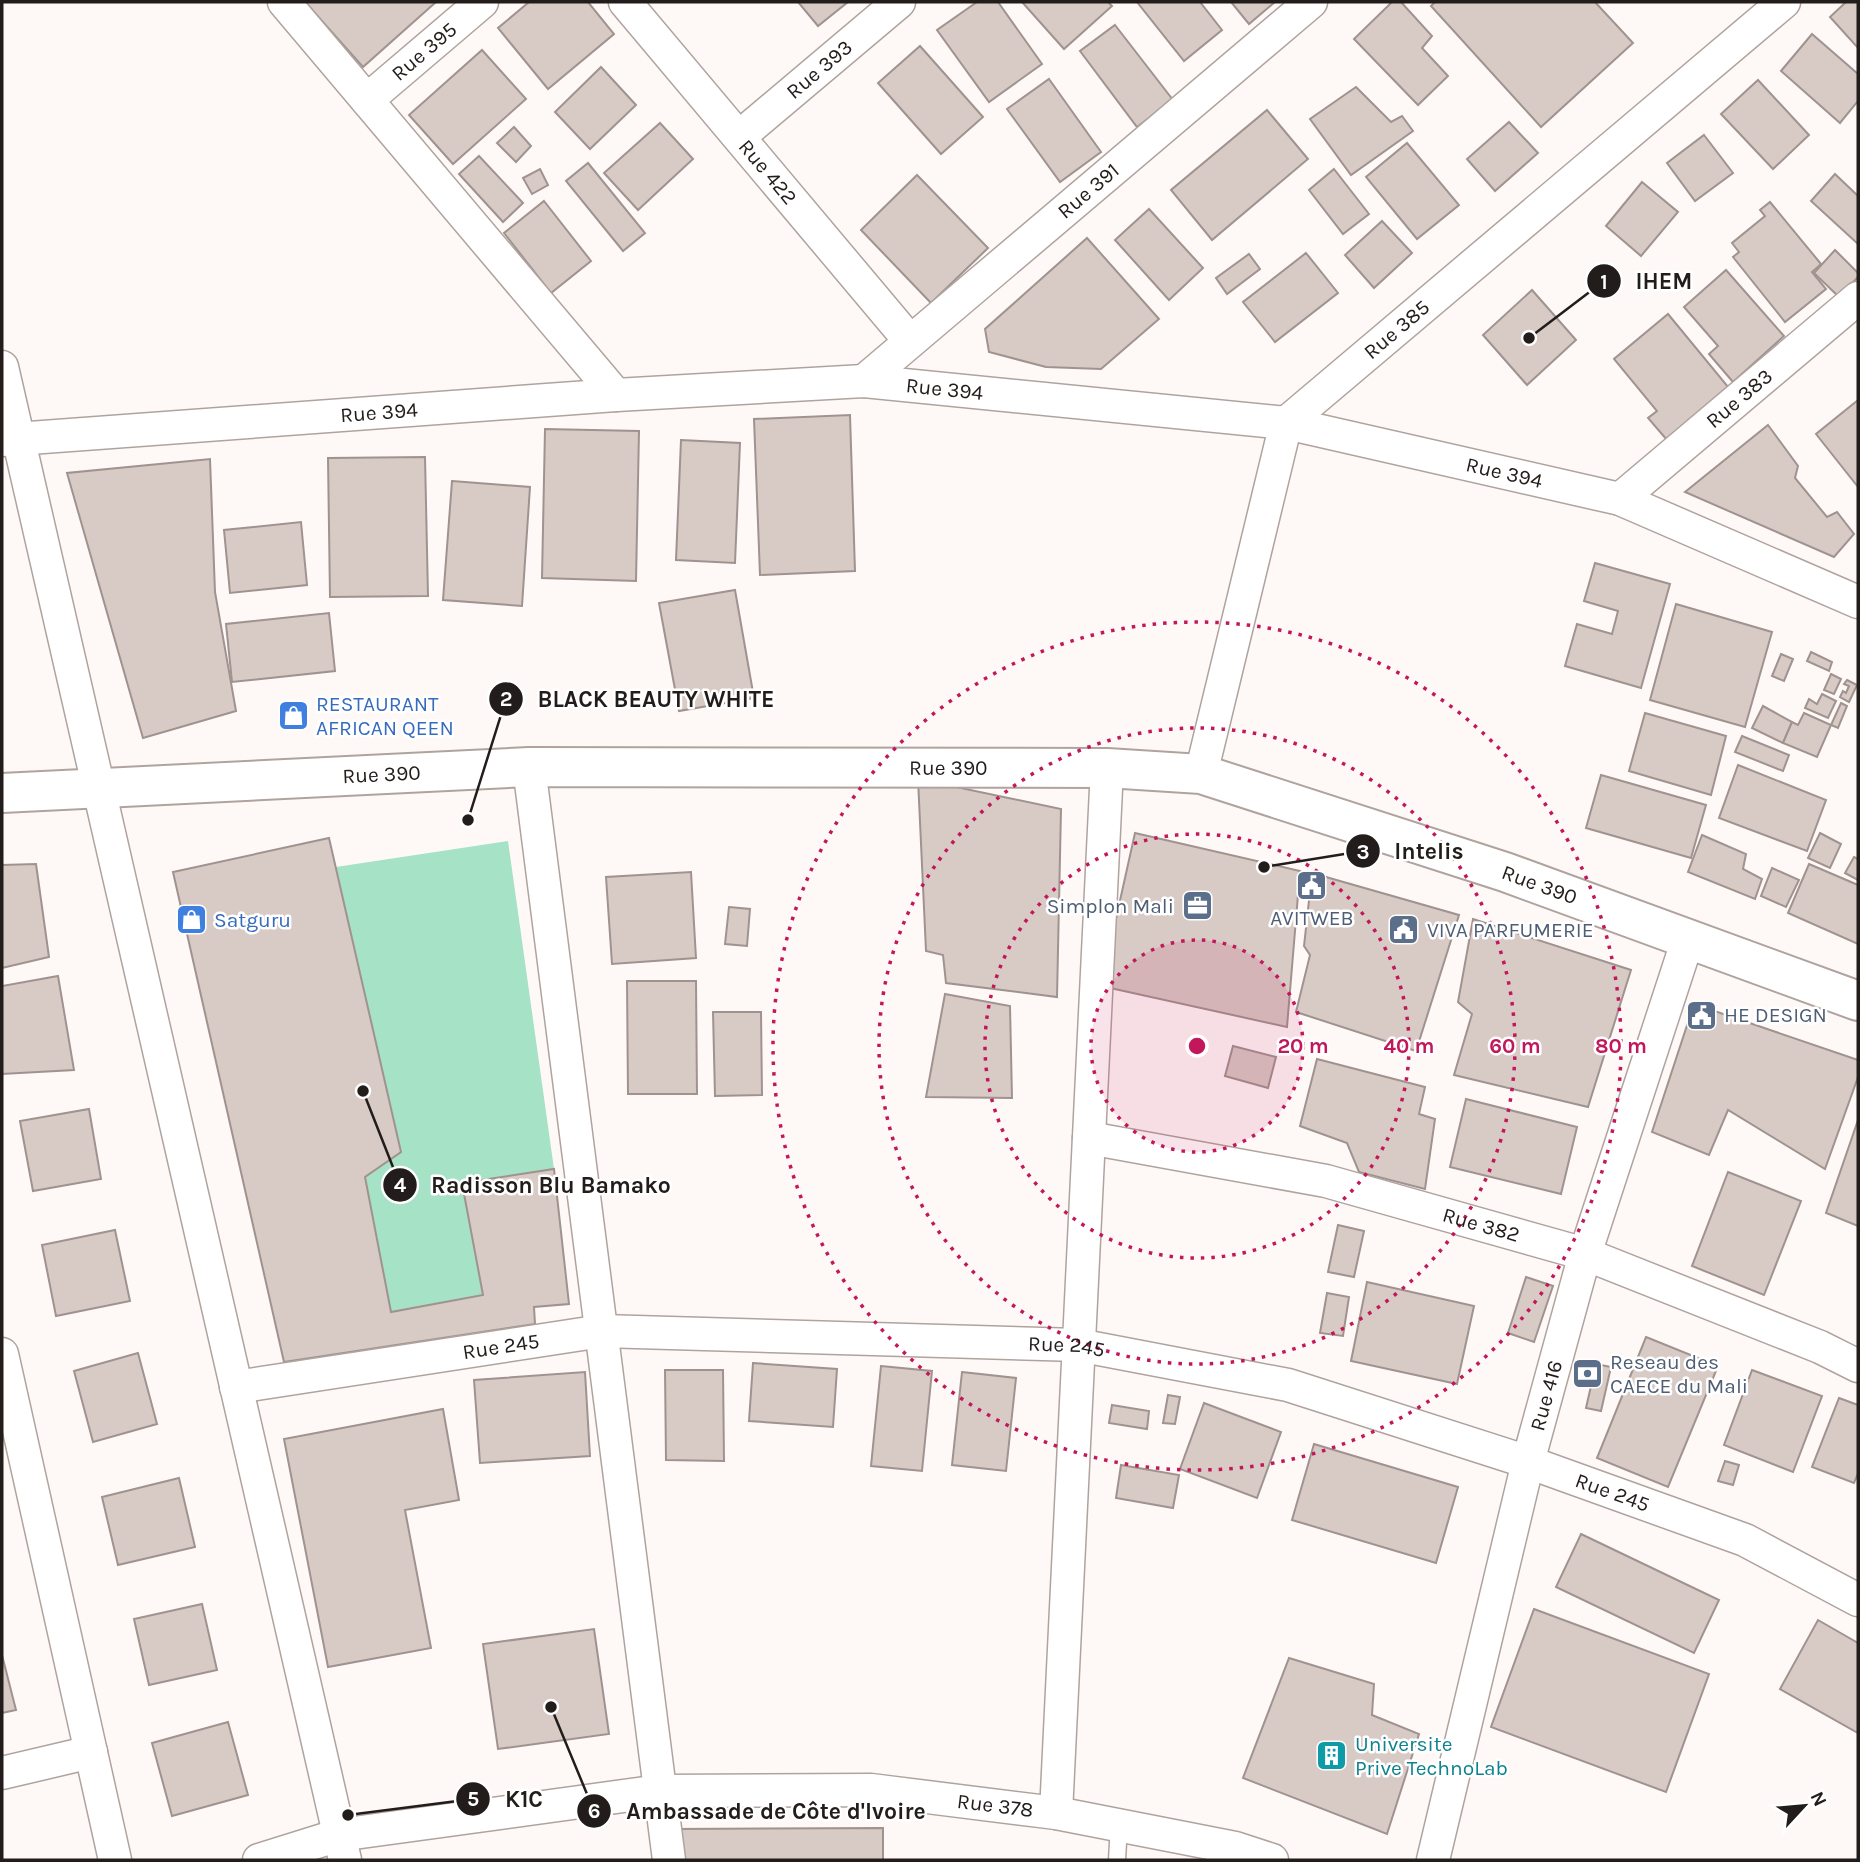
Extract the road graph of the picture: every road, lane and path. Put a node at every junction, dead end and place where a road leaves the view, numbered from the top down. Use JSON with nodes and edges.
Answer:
{"nodes":[{"id":1,"x":284,"y":2,"type":"edge"},
{"id":2,"x":482,"y":2,"type":"edge"},
{"id":3,"x":625,"y":2,"type":"edge"},
{"id":4,"x":899,"y":2,"type":"edge"},
{"id":5,"x":1311,"y":2,"type":"edge"},
{"id":6,"x":1784,"y":2,"type":"edge"},
{"id":7,"x":367,"y":100,"type":"junction"},
{"id":8,"x":739,"y":137,"type":"junction"},
{"id":9,"x":1858,"y":298,"type":"edge"},
{"id":10,"x":910,"y":341,"type":"junction"},
{"id":11,"x":2,"y":367,"type":"edge"},
{"id":12,"x":864,"y":381,"type":"junction"},
{"id":13,"x":616,"y":396,"type":"junction"},
{"id":14,"x":1286,"y":423,"type":"junction"},
{"id":15,"x":10,"y":440,"type":"edge"},
{"id":16,"x":1620,"y":499,"type":"junction"},
{"id":17,"x":1858,"y":602,"type":"edge"},
{"id":18,"x":530,"y":767,"type":"junction"},
{"id":19,"x":1107,"y":768,"type":"junction"},
{"id":20,"x":1201,"y":774,"type":"junction"},
{"id":21,"x":99,"y":789,"type":"junction"},
{"id":22,"x":2,"y":793,"type":"edge"},
{"id":23,"x":1688,"y":939,"type":"junction"},
{"id":24,"x":1858,"y":1001,"type":"edge"},
{"id":25,"x":1089,"y":1138,"type":"junction"},
{"id":26,"x":1585,"y":1254,"type":"junction"},
{"id":27,"x":602,"y":1331,"type":"junction"},
{"id":28,"x":1078,"y":1345,"type":"junction"},
{"id":29,"x":2,"y":1354,"type":"edge"},
{"id":30,"x":1858,"y":1366,"type":"edge"},
{"id":31,"x":236,"y":1387,"type":"junction"},
{"id":32,"x":1528,"y":1462,"type":"junction"},
{"id":33,"x":1858,"y":1600,"type":"edge"},
{"id":34,"x":91,"y":1752,"type":"junction"},
{"id":35,"x":2,"y":1773,"type":"edge"},
{"id":36,"x":660,"y":1791,"type":"junction"},
{"id":37,"x":1056,"y":1813,"type":"junction"},
{"id":38,"x":1119,"y":1825,"type":"junction"},
{"id":39,"x":342,"y":1847,"type":"edge"},
{"id":40,"x":115,"y":1860,"type":"edge"},
{"id":41,"x":259,"y":1860,"type":"edge"},
{"id":42,"x":669,"y":1860,"type":"edge"},
{"id":43,"x":1117,"y":1860,"type":"edge"},
{"id":44,"x":1272,"y":1860,"type":"edge"},
{"id":45,"x":1433,"y":1860,"type":"edge"}],
"edges":[{"from":1,"to":7,"type":"street"},
{"from":2,"to":7,"type":"street","name":"Rue 395"},
{"from":3,"to":8,"type":"street","name":"Rue 422"},
{"from":4,"to":8,"type":"street","name":"Rue 393"},
{"from":5,"to":10,"type":"street","name":"Rue 391"},
{"from":6,"to":14,"type":"street","name":"Rue 385"},
{"from":7,"to":13,"type":"street"},
{"from":8,"to":10,"type":"street","name":"Rue 422"},
{"from":9,"to":16,"type":"street","name":"Rue 383"},
{"from":10,"to":12,"type":"street","name":"Rue 391"},
{"from":11,"to":15,"type":"street"},
{"from":12,"to":13,"type":"street","name":"Rue 394"},
{"from":12,"to":14,"type":"street","name":"Rue 394"},
{"from":13,"to":15,"type":"street","name":"Rue 394"},
{"from":14,"to":16,"type":"street","name":"Rue 394"},
{"from":14,"to":20,"type":"street"},
{"from":15,"to":21,"type":"street"},
{"from":16,"to":17,"type":"street","name":"Rue 394"},
{"from":18,"to":19,"type":"street","name":"Rue 390"},
{"from":18,"to":21,"type":"street","name":"Rue 390"},
{"from":18,"to":27,"type":"street"},
{"from":19,"to":20,"type":"street","name":"Rue 390"},
{"from":19,"to":25,"type":"street"},
{"from":20,"to":23,"type":"street","name":"Rue 390"},
{"from":21,"to":22,"type":"street","name":"Rue 390"},
{"from":21,"to":31,"type":"street"},
{"from":23,"to":24,"type":"street","name":"Rue 390"},
{"from":23,"to":26,"type":"street","name":"Rue 416"},
{"from":25,"to":26,"type":"street","name":"Rue 382"},
{"from":25,"to":28,"type":"street"},
{"from":26,"to":30,"type":"street","name":"Rue 382"},
{"from":26,"to":32,"type":"street","name":"Rue 416"},
{"from":27,"to":28,"type":"street","name":"Rue 245"},
{"from":27,"to":31,"type":"street","name":"Rue 245"},
{"from":27,"to":36,"type":"street"},
{"from":28,"to":32,"type":"street","name":"Rue 245"},
{"from":28,"to":37,"type":"street"},
{"from":29,"to":34,"type":"street"},
{"from":31,"to":39,"type":"street"},
{"from":32,"to":33,"type":"street","name":"Rue 245"},
{"from":32,"to":45,"type":"street","name":"Rue 416"},
{"from":34,"to":35,"type":"street"},
{"from":34,"to":40,"type":"street"},
{"from":36,"to":37,"type":"street","name":"Rue 378"},
{"from":36,"to":39,"type":"street","name":"Rue 378"},
{"from":36,"to":42,"type":"street"},
{"from":37,"to":38,"type":"street","name":"Rue 378"},
{"from":38,"to":43,"type":"lane"},
{"from":38,"to":44,"type":"street","name":"Rue 378"},
{"from":39,"to":41,"type":"street","name":"Rue 378"}]}
